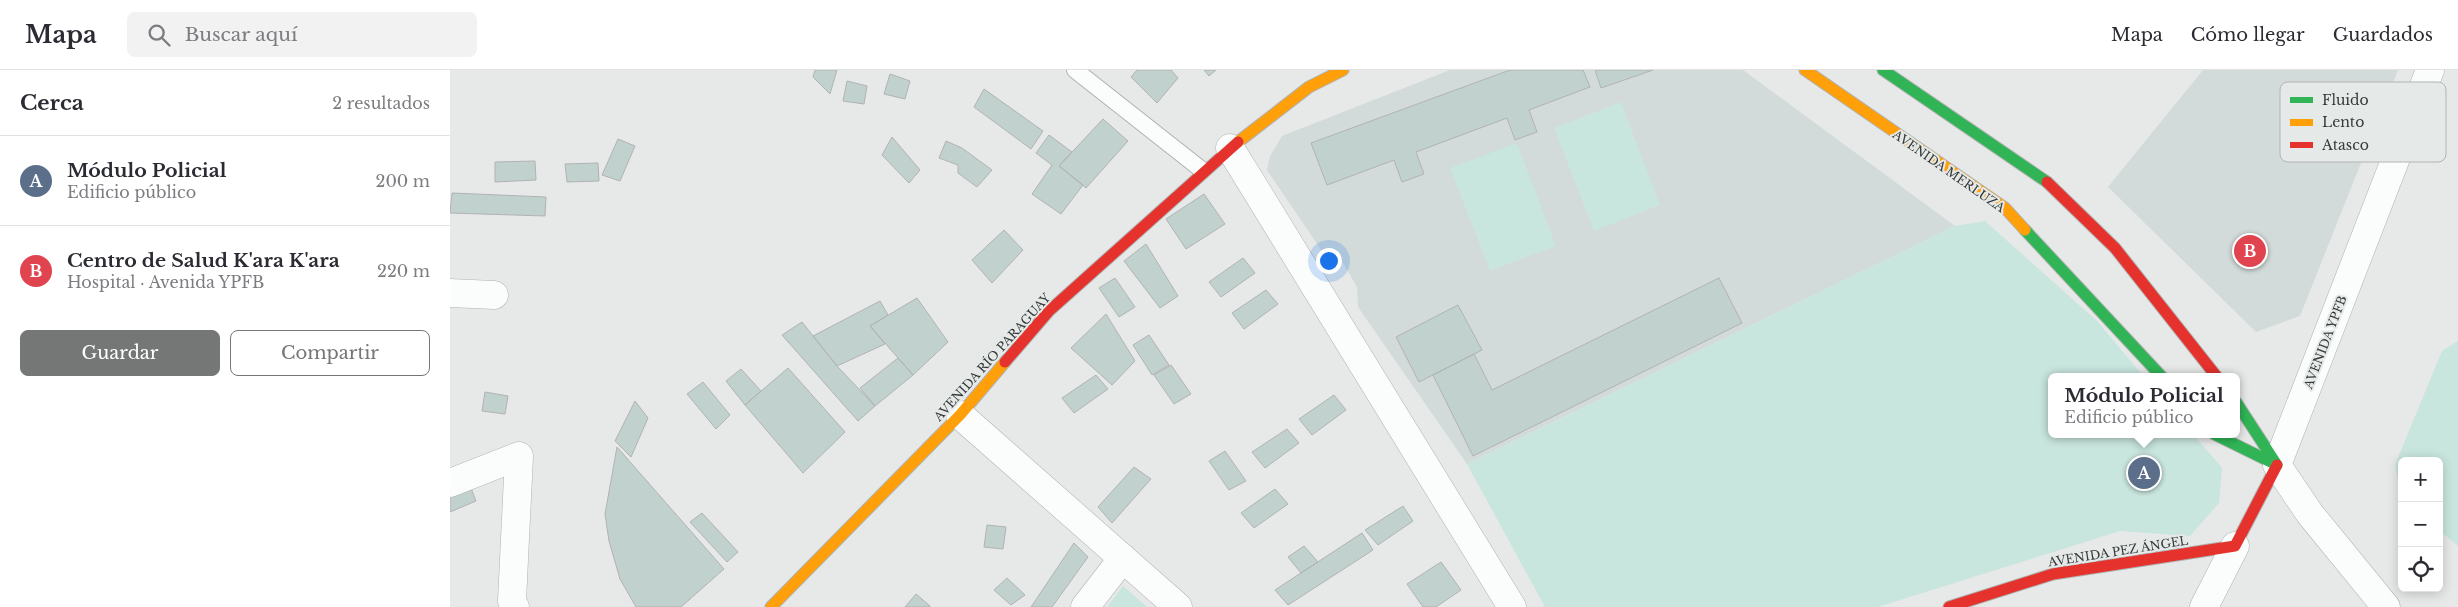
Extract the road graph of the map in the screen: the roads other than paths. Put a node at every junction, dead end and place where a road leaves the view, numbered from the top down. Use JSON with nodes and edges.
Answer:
{"nodes":[{"id":1,"x":1075,"y":70,"type":"edge"},
{"id":2,"x":1343,"y":70,"type":"edge"},
{"id":3,"x":1805,"y":70,"type":"edge"},
{"id":4,"x":1883,"y":70,"type":"edge"},
{"id":5,"x":2430,"y":70,"type":"edge"},
{"id":6,"x":2425,"y":82,"type":"edge"},
{"id":7,"x":1230,"y":148,"type":"junction"},
{"id":8,"x":2394,"y":162,"type":"edge"},
{"id":9,"x":1202,"y":170,"type":"junction"},
{"id":10,"x":450,"y":293,"type":"edge"},
{"id":11,"x":494,"y":295,"type":"dead end"},
{"id":12,"x":2158,"y":373,"type":"edge"},
{"id":13,"x":2213,"y":373,"type":"edge"},
{"id":14,"x":2240,"y":408,"type":"edge"},
{"id":15,"x":960,"y":415,"type":"junction"},
{"id":16,"x":2222,"y":438,"type":"edge"},
{"id":17,"x":2277,"y":465,"type":"junction"},
{"id":18,"x":450,"y":484,"type":"edge"},
{"id":19,"x":2235,"y":546,"type":"junction"},
{"id":20,"x":1123,"y":558,"type":"junction"},
{"id":21,"x":515,"y":607,"type":"edge"},
{"id":22,"x":771,"y":607,"type":"edge"},
{"id":23,"x":1084,"y":607,"type":"edge"},
{"id":24,"x":1178,"y":607,"type":"edge"},
{"id":25,"x":1512,"y":607,"type":"edge"},
{"id":26,"x":1949,"y":607,"type":"edge"},
{"id":27,"x":2204,"y":607,"type":"edge"},
{"id":28,"x":2386,"y":607,"type":"edge"}],
"edges":[{"from":1,"to":9,"type":"lane"},
{"from":2,"to":7,"type":"street","name":"AVENIDA RÍO PARAGUAY"},
{"from":3,"to":12,"type":"street","name":"AVENIDA MERLUZA"},
{"from":4,"to":13,"type":"street"},
{"from":5,"to":6,"type":"street","name":"AVENIDA YPFB"},
{"from":7,"to":9,"type":"street","name":"AVENIDA RÍO PARAGUAY"},
{"from":7,"to":25,"type":"street"},
{"from":8,"to":17,"type":"street","name":"AVENIDA YPFB"},
{"from":9,"to":15,"type":"street","name":"AVENIDA RÍO PARAGUAY"},
{"from":10,"to":11,"type":"street"},
{"from":14,"to":17,"type":"street"},
{"from":15,"to":20,"type":"street"},
{"from":15,"to":22,"type":"street","name":"AVENIDA RÍO PARAGUAY"},
{"from":16,"to":17,"type":"street"},
{"from":17,"to":19,"type":"street","name":"AVENIDA YPFB"},
{"from":17,"to":28,"type":"street"},
{"from":18,"to":21,"type":"street"},
{"from":19,"to":26,"type":"street","name":"AVENIDA PEZ ÁNGEL"},
{"from":19,"to":27,"type":"street","name":"AVENIDA YPFB"},
{"from":20,"to":23,"type":"street"},
{"from":20,"to":24,"type":"street"}]}
